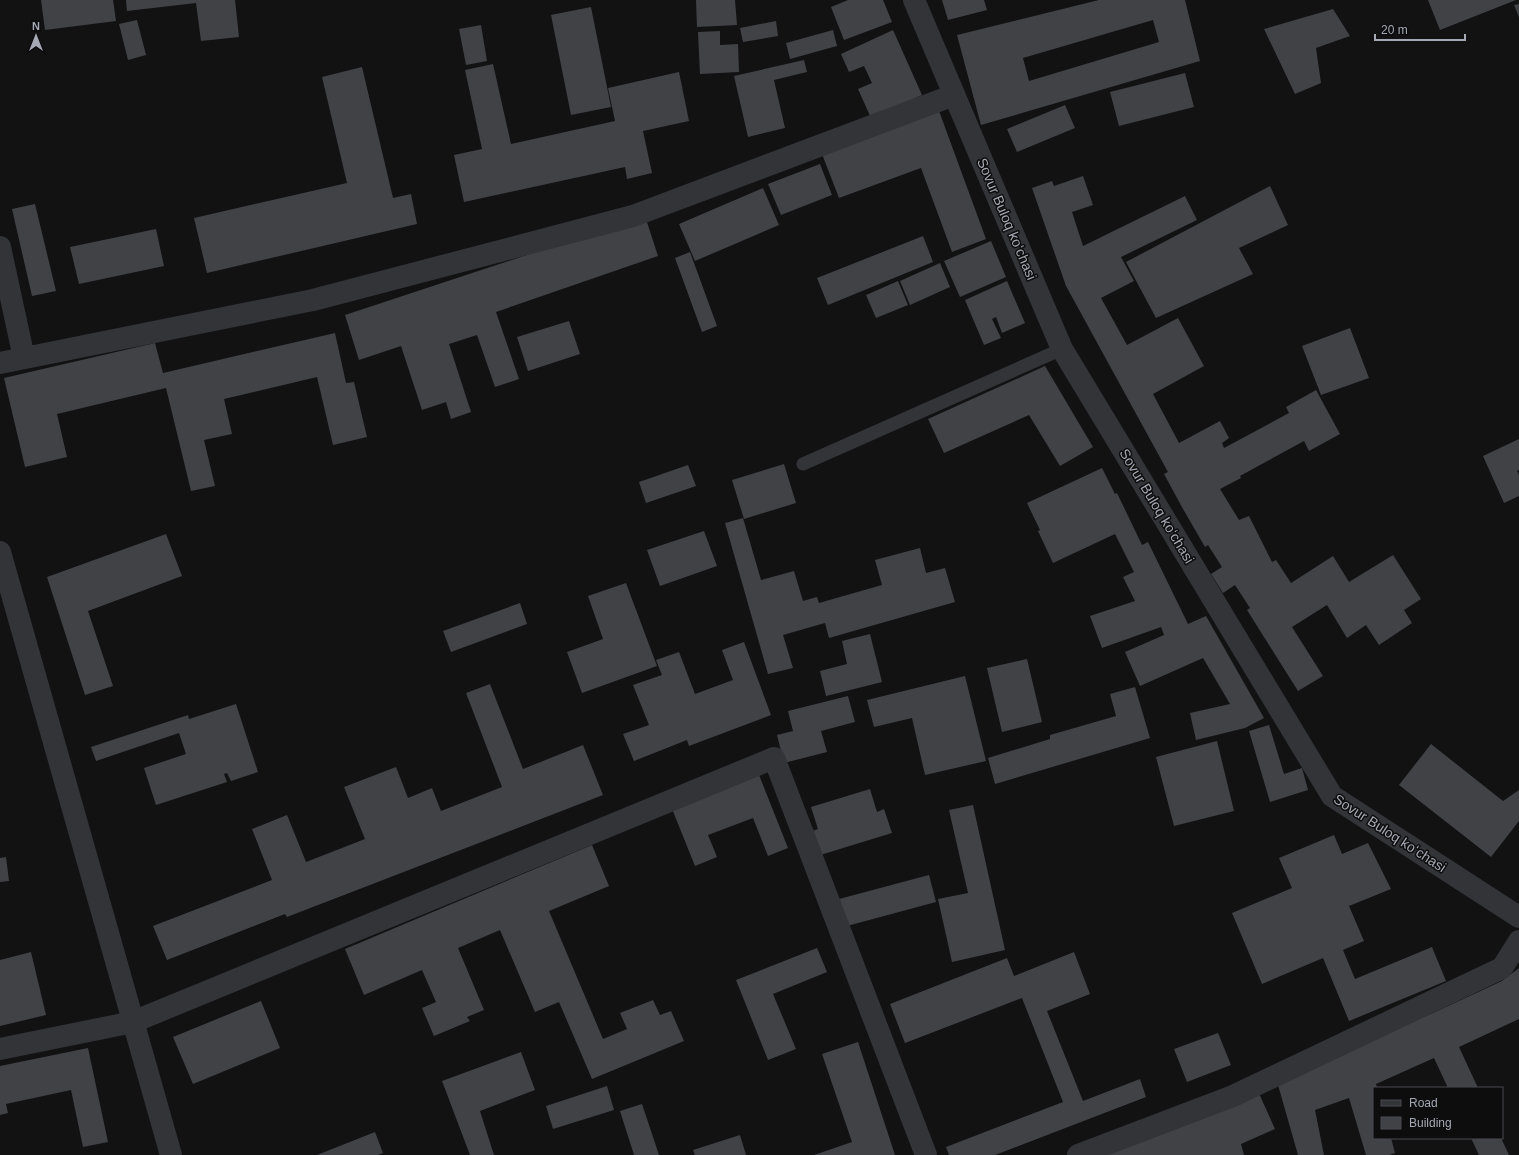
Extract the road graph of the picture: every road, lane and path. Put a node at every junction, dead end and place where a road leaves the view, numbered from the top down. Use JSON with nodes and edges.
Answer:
{"nodes":[{"id":1,"x":914,"y":0,"type":"edge"},
{"id":2,"x":954,"y":95,"type":"junction"},
{"id":3,"x":0,"y":247,"type":"edge"},
{"id":4,"x":1062,"y":349,"type":"junction"},
{"id":5,"x":24,"y":358,"type":"junction"},
{"id":6,"x":0,"y":363,"type":"edge"},
{"id":7,"x":803,"y":464,"type":"dead end"},
{"id":8,"x":0,"y":552,"type":"edge"},
{"id":9,"x":1519,"y":916,"type":"edge"},
{"id":10,"x":1519,"y":940,"type":"edge"},
{"id":11,"x":133,"y":1022,"type":"junction"},
{"id":12,"x":0,"y":1049,"type":"edge"},
{"id":13,"x":171,"y":1155,"type":"edge"},
{"id":14,"x":926,"y":1155,"type":"edge"},
{"id":15,"x":1078,"y":1155,"type":"edge"}],
"edges":[{"from":1,"to":2,"type":"street","name":"Sovur Buloq koʻchasi"},
{"from":2,"to":4,"type":"street","name":"Sovur Buloq koʻchasi"},
{"from":2,"to":5,"type":"street"},
{"from":3,"to":5,"type":"street"},
{"from":4,"to":7,"type":"lane"},
{"from":4,"to":9,"type":"street","name":"Sovur Buloq koʻchasi"},
{"from":5,"to":6,"type":"street"},
{"from":8,"to":11,"type":"street"},
{"from":10,"to":15,"type":"street"},
{"from":11,"to":12,"type":"street"},
{"from":11,"to":13,"type":"street"},
{"from":11,"to":14,"type":"street"}]}
